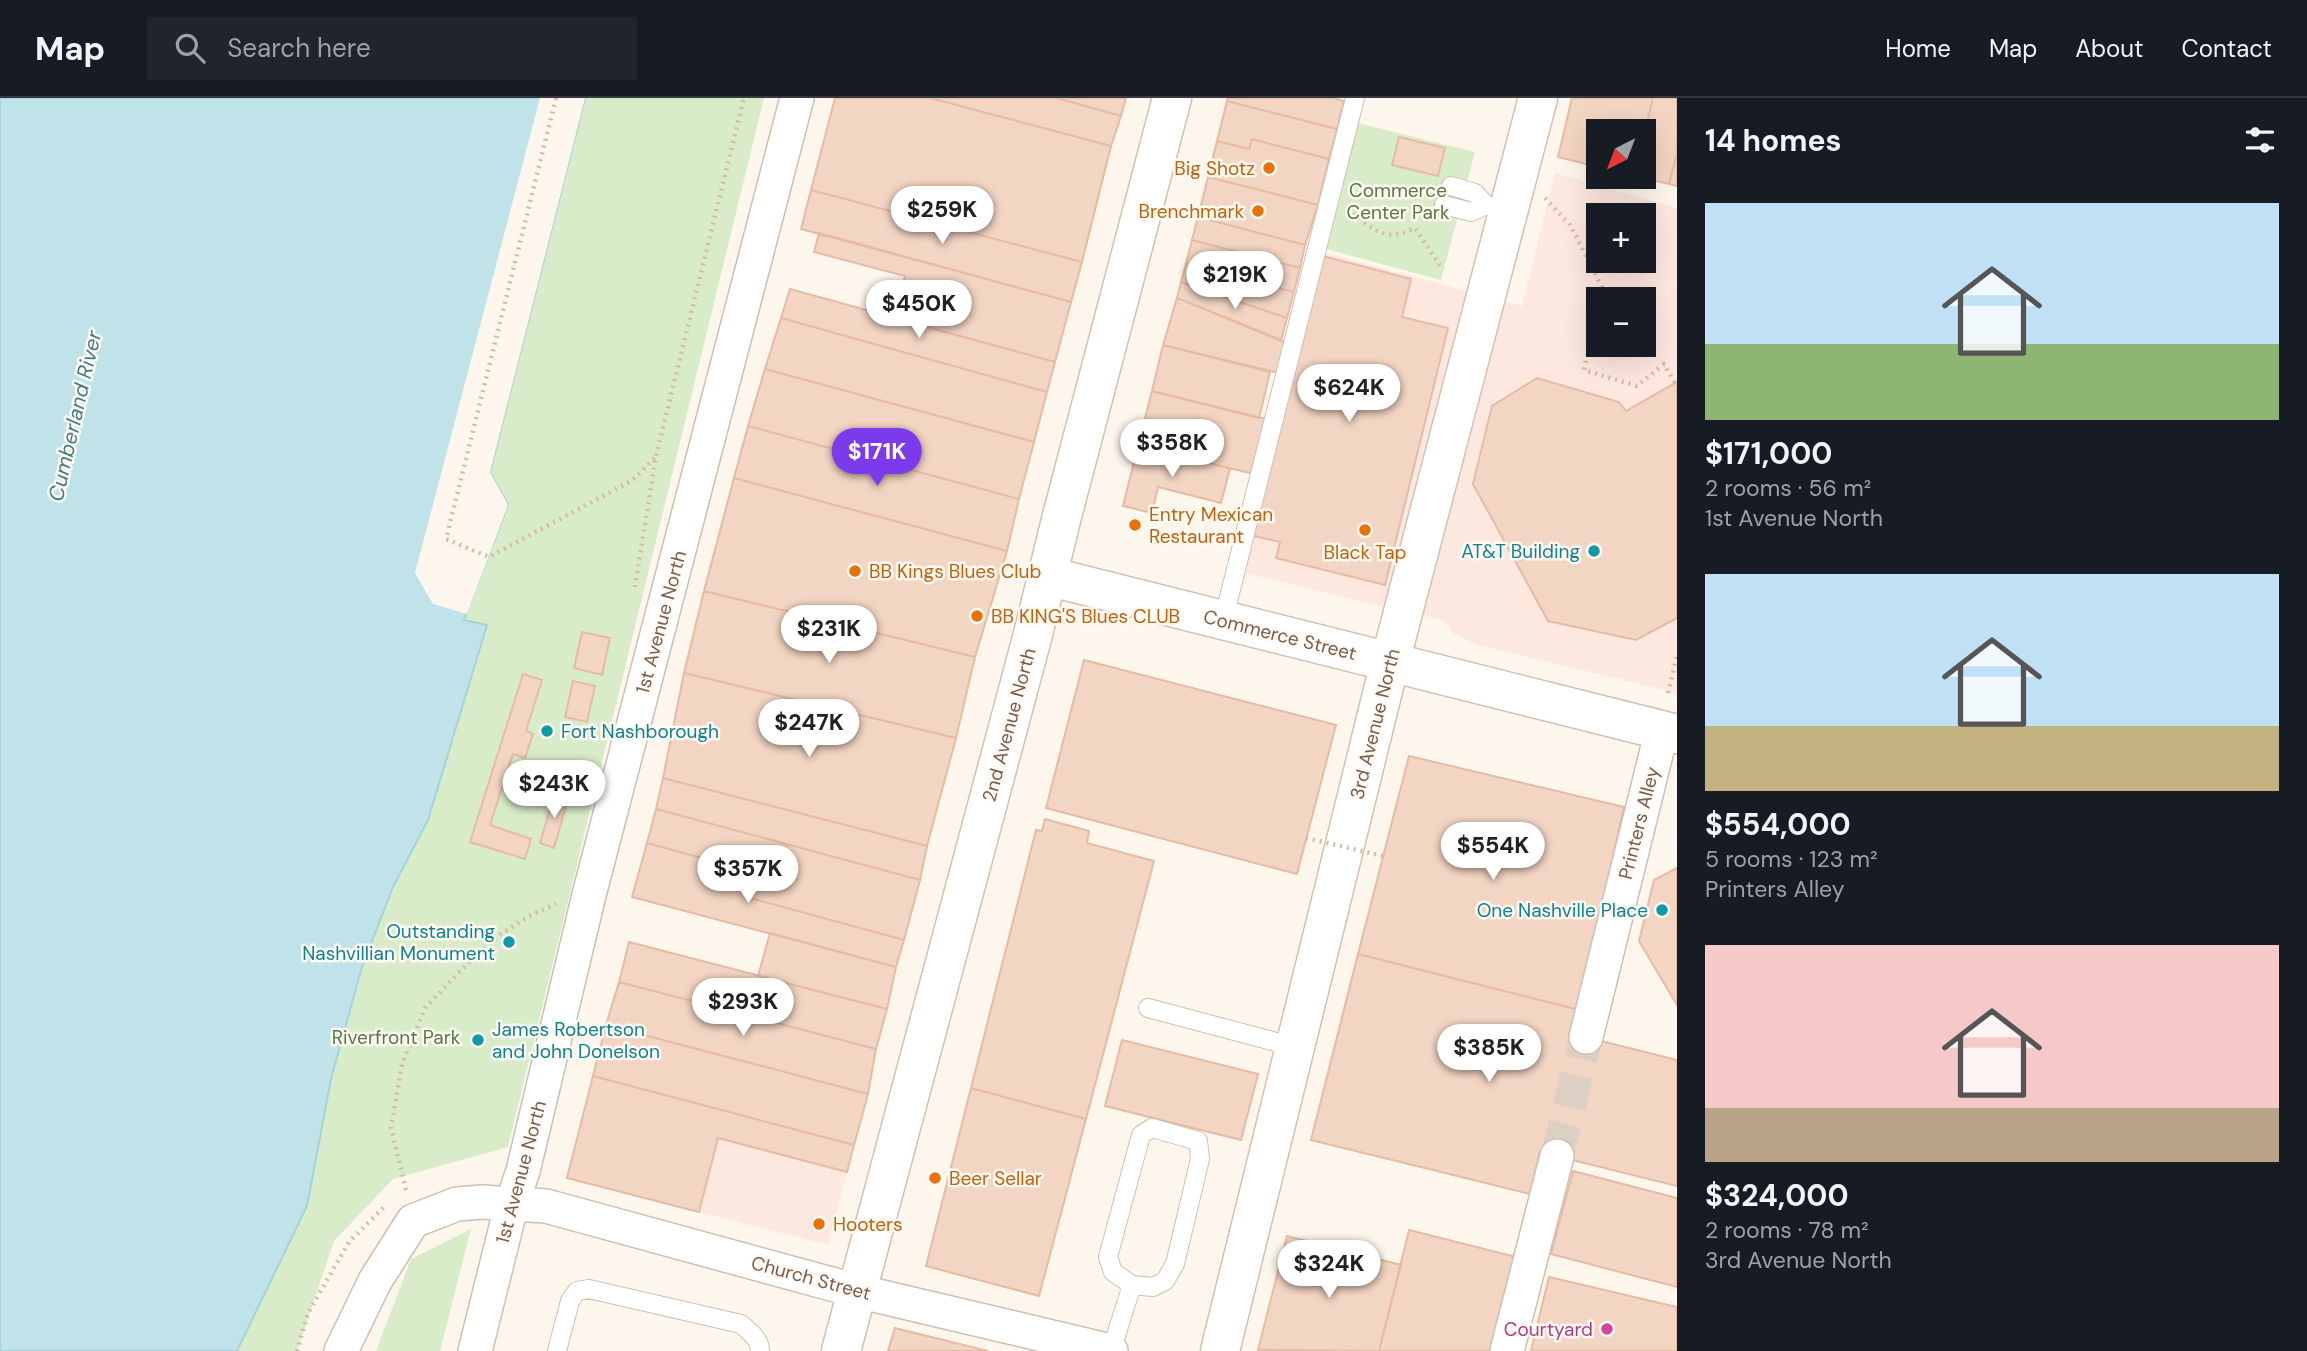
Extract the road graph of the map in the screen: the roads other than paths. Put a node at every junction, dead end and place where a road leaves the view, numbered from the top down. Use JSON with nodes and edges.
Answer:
{"nodes":[{"id":1,"x":797,"y":98,"type":"edge"},
{"id":2,"x":1172,"y":98,"type":"edge"},
{"id":3,"x":1356,"y":98,"type":"edge"},
{"id":4,"x":1538,"y":98,"type":"edge"},
{"id":5,"x":1451,"y":186,"type":"dead end"},
{"id":6,"x":1444,"y":205,"type":"dead end"},
{"id":7,"x":1497,"y":208,"type":"junction"},
{"id":8,"x":1047,"y":576,"type":"junction"},
{"id":9,"x":1223,"y":621,"type":"junction"},
{"id":10,"x":1390,"y":662,"type":"junction"},
{"id":11,"x":1670,"y":732,"type":"edge"},
{"id":12,"x":1148,"y":1008,"type":"dead end"},
{"id":13,"x":1586,"y":1037,"type":"tunnel mouth"},
{"id":14,"x":1295,"y":1047,"type":"junction"},
{"id":15,"x":1557,"y":1156,"type":"tunnel mouth"},
{"id":16,"x":512,"y":1203,"type":"junction"},
{"id":17,"x":1132,"y":1285,"type":"junction"},
{"id":18,"x":857,"y":1291,"type":"junction"},
{"id":19,"x":1039,"y":1344,"type":"edge"},
{"id":20,"x":341,"y":1351,"type":"edge"},
{"id":21,"x":475,"y":1351,"type":"edge"},
{"id":22,"x":557,"y":1351,"type":"edge"},
{"id":23,"x":760,"y":1351,"type":"edge"},
{"id":24,"x":841,"y":1351,"type":"edge"},
{"id":25,"x":1111,"y":1351,"type":"edge"},
{"id":26,"x":1220,"y":1351,"type":"edge"},
{"id":27,"x":1507,"y":1351,"type":"edge"}],
"edges":[{"from":1,"to":16,"type":"street","name":"1st Avenue North"},
{"from":2,"to":8,"type":"street","name":"2nd Avenue North"},
{"from":3,"to":9,"type":"lane"},
{"from":4,"to":7,"type":"street","name":"3rd Avenue North"},
{"from":5,"to":7,"type":"lane"},
{"from":6,"to":7,"type":"lane"},
{"from":7,"to":10,"type":"street","name":"3rd Avenue North"},
{"from":8,"to":9,"type":"street","name":"Commerce Street"},
{"from":8,"to":18,"type":"street","name":"2nd Avenue North"},
{"from":9,"to":10,"type":"street","name":"Commerce Street"},
{"from":10,"to":11,"type":"street","name":"Commerce Street"},
{"from":10,"to":14,"type":"street","name":"3rd Avenue North"},
{"from":11,"to":13,"type":"street","name":"Printers Alley"},
{"from":12,"to":14,"type":"lane"},
{"from":14,"to":26,"type":"street","name":"3rd Avenue North"},
{"from":15,"to":27,"type":"street"},
{"from":16,"to":18,"type":"street","name":"Church Street"},
{"from":16,"to":20,"type":"street","name":"Church Street"},
{"from":16,"to":21,"type":"street","name":"1st Avenue North"},
{"from":17,"to":17,"type":"lane"},
{"from":17,"to":25,"type":"lane"},
{"from":18,"to":19,"type":"street","name":"Church Street"},
{"from":18,"to":24,"type":"street","name":"2nd Avenue North"},
{"from":19,"to":25,"type":"street","name":"Church Street"},
{"from":22,"to":23,"type":"lane"}]}
